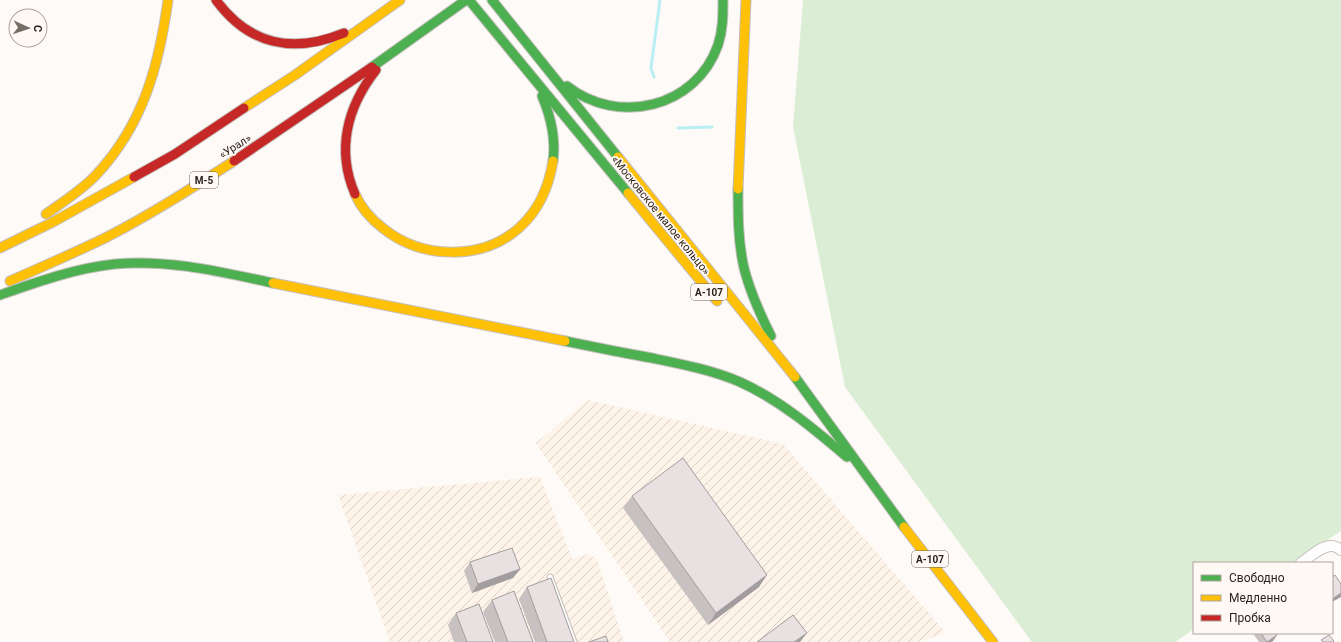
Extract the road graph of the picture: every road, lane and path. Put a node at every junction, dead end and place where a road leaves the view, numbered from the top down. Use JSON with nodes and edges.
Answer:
{"nodes":[{"id":1,"x":168,"y":0,"type":"edge"},
{"id":2,"x":216,"y":0,"type":"edge"},
{"id":3,"x":400,"y":0,"type":"edge"},
{"id":4,"x":466,"y":0,"type":"edge"},
{"id":5,"x":469,"y":0,"type":"edge"},
{"id":6,"x":492,"y":0,"type":"edge"},
{"id":7,"x":723,"y":0,"type":"edge"},
{"id":8,"x":746,"y":0,"type":"edge"},
{"id":9,"x":386,"y":10,"type":"junction"},
{"id":10,"x":395,"y":50,"type":"junction"},
{"id":11,"x":537,"y":57,"type":"junction"},
{"id":12,"x":523,"y":66,"type":"junction"},
{"id":13,"x":0,"y":244,"type":"edge"},
{"id":14,"x":0,"y":248,"type":"edge"},
{"id":15,"x":0,"y":286,"type":"edge"},
{"id":16,"x":0,"y":295,"type":"edge"},
{"id":17,"x":724,"y":310,"type":"dead end"},
{"id":18,"x":793,"y":376,"type":"junction"},
{"id":19,"x":813,"y":417,"type":"dead end"},
{"id":20,"x":847,"y":457,"type":"junction"},
{"id":21,"x":897,"y":517,"type":"junction"},
{"id":22,"x":1341,"y":550,"type":"edge"},
{"id":23,"x":1302,"y":562,"type":"edge"},
{"id":24,"x":550,"y":577,"type":"edge"},
{"id":25,"x":574,"y":642,"type":"edge"},
{"id":26,"x":991,"y":642,"type":"edge"}],
"edges":[{"from":1,"to":13,"type":"highway"},
{"from":2,"to":9,"type":"highway"},
{"from":3,"to":9,"type":"highway"},
{"from":4,"to":10,"type":"highway","name":"«Урал»","number":"М-5"},
{"from":5,"to":12,"type":"highway","name":"«Московское малое кольцо»","number":"А-107"},
{"from":6,"to":11,"type":"highway","name":"«Московское малое кольцо»","number":"А-107"},
{"from":7,"to":11,"type":"highway"},
{"from":8,"to":18,"type":"highway"},
{"from":9,"to":14,"type":"highway"},
{"from":10,"to":12,"type":"highway"},
{"from":10,"to":15,"type":"highway","name":"«Урал»","number":"М-5"},
{"from":11,"to":18,"type":"highway","name":"«Московское малое кольцо»","number":"А-107"},
{"from":12,"to":17,"type":"highway","name":"«Московское малое кольцо»","number":"А-107"},
{"from":16,"to":20,"type":"highway"},
{"from":18,"to":21,"type":"highway","name":"«Московское малое кольцо»","number":"А-107"},
{"from":19,"to":20,"type":"highway","name":"«Московское малое кольцо»","number":"А-107"},
{"from":20,"to":21,"type":"highway","name":"«Московское малое кольцо»","number":"А-107"},
{"from":21,"to":26,"type":"highway","name":"«Московское малое кольцо»","number":"А-107"},
{"from":22,"to":23,"type":"street"},
{"from":24,"to":25,"type":"lane"}]}
